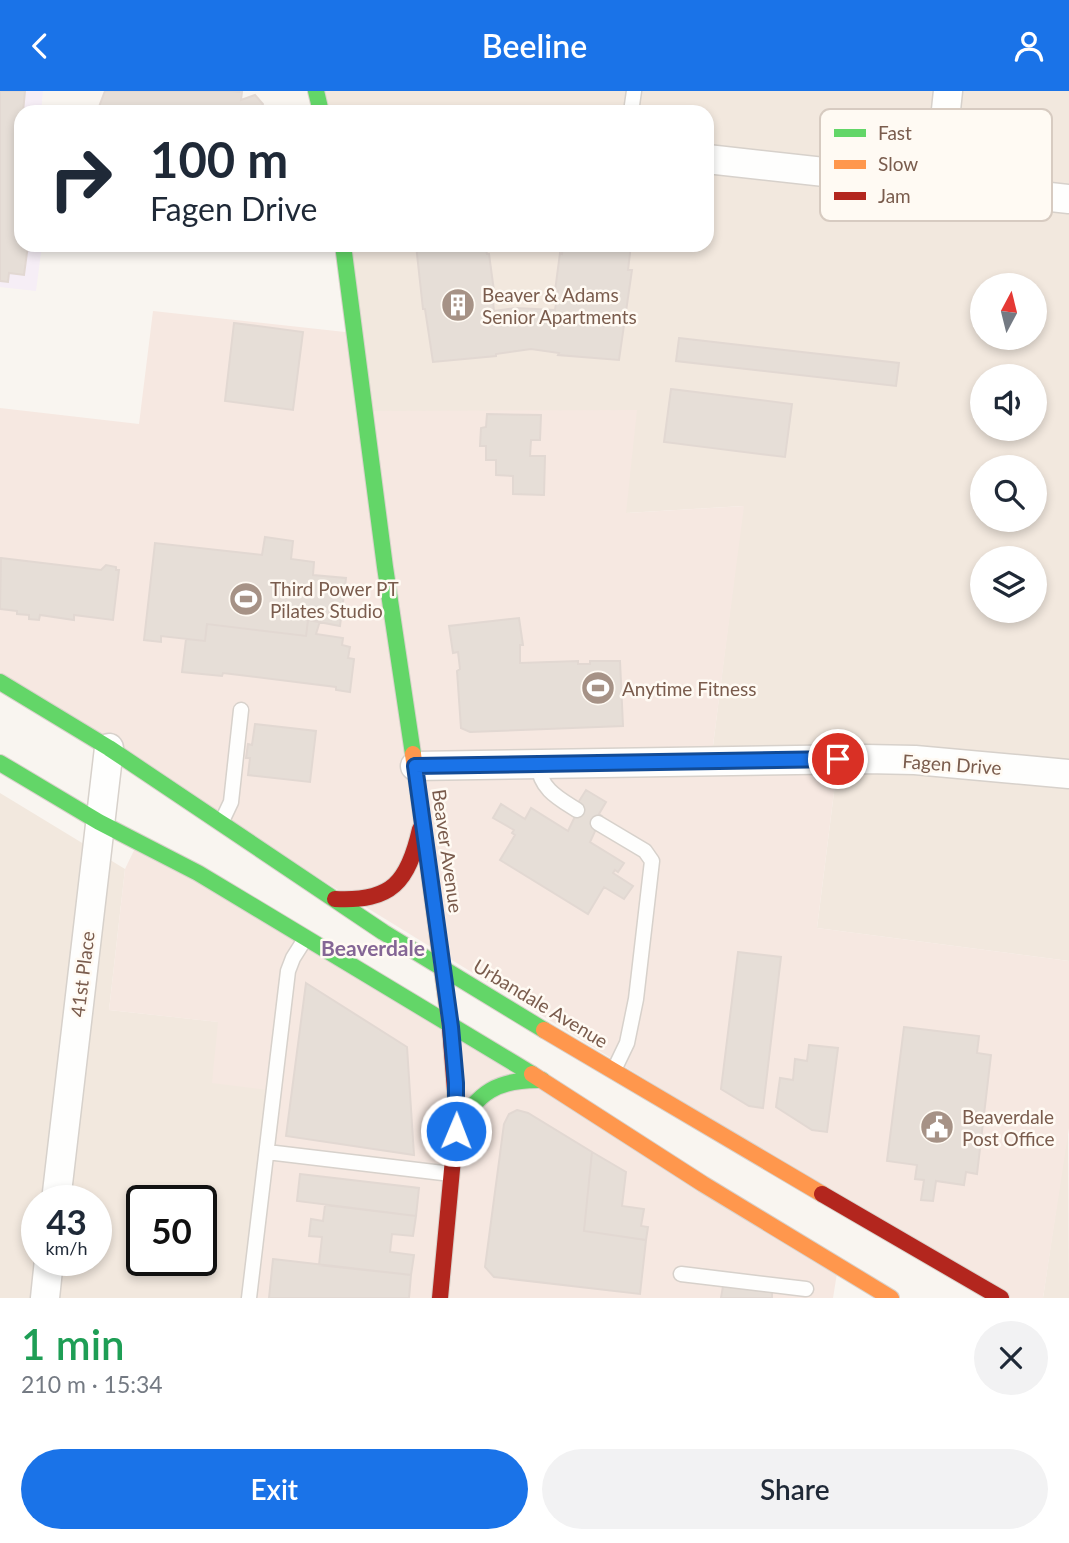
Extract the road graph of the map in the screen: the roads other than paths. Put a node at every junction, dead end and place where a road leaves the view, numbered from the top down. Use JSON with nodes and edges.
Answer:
{"nodes":[{"id":1,"x":948,"y":91,"type":"edge"},
{"id":2,"x":946,"y":109,"type":"edge"},
{"id":3,"x":714,"y":160,"type":"edge"},
{"id":4,"x":820,"y":172,"type":"edge"},
{"id":5,"x":344,"y":252,"type":"edge"},
{"id":6,"x":0,"y":683,"type":"edge"},
{"id":7,"x":241,"y":710,"type":"dead end"},
{"id":8,"x":109,"y":748,"type":"junction"},
{"id":9,"x":0,"y":763,"type":"edge"},
{"id":10,"x":538,"y":764,"type":"junction"},
{"id":11,"x":415,"y":766,"type":"junction"},
{"id":12,"x":1069,"y":774,"type":"edge"},
{"id":13,"x":577,"y":810,"type":"dead end"},
{"id":14,"x":422,"y":820,"type":"junction"},
{"id":15,"x":99,"y":822,"type":"junction"},
{"id":16,"x":221,"y":822,"type":"junction"},
{"id":17,"x":598,"y":823,"type":"dead end"},
{"id":18,"x":335,"y":899,"type":"junction"},
{"id":19,"x":305,"y":939,"type":"junction"},
{"id":20,"x":443,"y":969,"type":"junction"},
{"id":21,"x":451,"y":1027,"type":"junction"},
{"id":22,"x":614,"y":1071,"type":"junction"},
{"id":23,"x":542,"y":1080,"type":"junction"},
{"id":24,"x":456,"y":1131,"type":"junction"},
{"id":25,"x":267,"y":1151,"type":"junction"},
{"id":26,"x":453,"y":1174,"type":"junction"},
{"id":27,"x":58,"y":1185,"type":"edge"},
{"id":28,"x":681,"y":1274,"type":"dead end"},
{"id":29,"x":47,"y":1276,"type":"edge"},
{"id":30,"x":806,"y":1289,"type":"dead end"},
{"id":31,"x":45,"y":1298,"type":"edge"},
{"id":32,"x":249,"y":1298,"type":"edge"},
{"id":33,"x":440,"y":1298,"type":"edge"},
{"id":34,"x":891,"y":1298,"type":"edge"},
{"id":35,"x":1001,"y":1298,"type":"edge"}],
"edges":[{"from":1,"to":2,"type":"street"},
{"from":3,"to":4,"type":"street"},
{"from":5,"to":11,"type":"street","name":"Beaver Avenue"},
{"from":6,"to":8,"type":"street","name":"Urbandale Avenue"},
{"from":7,"to":16,"type":"lane"},
{"from":8,"to":15,"type":"street","name":"41st Place"},
{"from":8,"to":16,"type":"street","name":"Urbandale Avenue"},
{"from":9,"to":15,"type":"street"},
{"from":10,"to":11,"type":"street","name":"Fagen Drive"},
{"from":10,"to":12,"type":"street","name":"Fagen Drive"},
{"from":10,"to":13,"type":"lane"},
{"from":11,"to":14,"type":"street","name":"Beaver Avenue"},
{"from":14,"to":18,"type":"street"},
{"from":14,"to":20,"type":"street","name":"Beaver Avenue"},
{"from":15,"to":19,"type":"street"},
{"from":15,"to":27,"type":"street","name":"41st Place"},
{"from":16,"to":18,"type":"street","name":"Urbandale Avenue"},
{"from":17,"to":22,"type":"lane"},
{"from":18,"to":20,"type":"street","name":"Urbandale Avenue"},
{"from":19,"to":21,"type":"street"},
{"from":19,"to":25,"type":"lane"},
{"from":20,"to":21,"type":"street","name":"Beaver Avenue"},
{"from":20,"to":22,"type":"street","name":"Urbandale Avenue"},
{"from":21,"to":23,"type":"street"},
{"from":21,"to":24,"type":"street","name":"Beaver Avenue"},
{"from":22,"to":35,"type":"street","name":"Urbandale Avenue"},
{"from":23,"to":24,"type":"street"},
{"from":23,"to":34,"type":"street"},
{"from":24,"to":26,"type":"street","name":"Beaver Avenue"},
{"from":25,"to":26,"type":"lane"},
{"from":25,"to":32,"type":"lane"},
{"from":26,"to":33,"type":"street","name":"Beaver Avenue"},
{"from":28,"to":30,"type":"lane"},
{"from":29,"to":31,"type":"street"}]}
